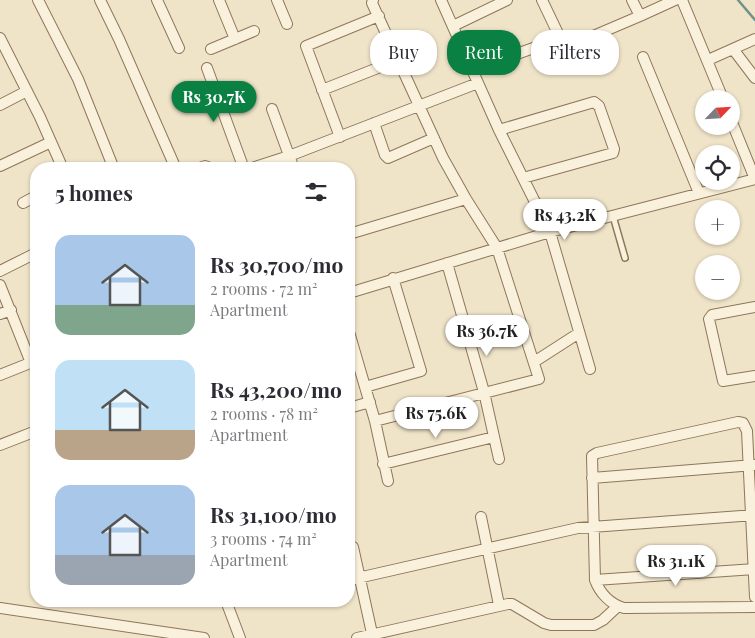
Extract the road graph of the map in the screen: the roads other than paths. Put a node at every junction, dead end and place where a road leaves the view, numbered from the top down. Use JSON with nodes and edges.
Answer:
{"nodes":[{"id":1,"x":38,"y":0,"type":"edge"},
{"id":2,"x":100,"y":0,"type":"edge"},
{"id":3,"x":157,"y":0,"type":"edge"},
{"id":4,"x":219,"y":0,"type":"edge"},
{"id":5,"x":277,"y":0,"type":"edge"},
{"id":6,"x":373,"y":0,"type":"edge"},
{"id":7,"x":441,"y":0,"type":"edge"},
{"id":8,"x":507,"y":0,"type":"edge"},
{"id":9,"x":632,"y":0,"type":"edge"},
{"id":10,"x":675,"y":0,"type":"edge"},
{"id":11,"x":682,"y":0,"type":"edge"},
{"id":12,"x":546,"y":1,"type":"edge"},
{"id":13,"x":379,"y":16,"type":"junction"},
{"id":14,"x":640,"y":16,"type":"junction"},
{"id":15,"x":287,"y":24,"type":"dead end"},
{"id":16,"x":453,"y":26,"type":"junction"},
{"id":17,"x":385,"y":30,"type":"edge"},
{"id":18,"x":455,"y":30,"type":"edge"},
{"id":19,"x":558,"y":30,"type":"edge"},
{"id":20,"x":607,"y":30,"type":"edge"},
{"id":21,"x":254,"y":31,"type":"dead end"},
{"id":22,"x":235,"y":39,"type":"junction"},
{"id":23,"x":755,"y":39,"type":"edge"},
{"id":24,"x":1,"y":44,"type":"edge"},
{"id":25,"x":179,"y":48,"type":"dead end"},
{"id":26,"x":210,"y":49,"type":"dead end"},
{"id":27,"x":733,"y":49,"type":"junction"},
{"id":28,"x":643,"y":57,"type":"dead end"},
{"id":29,"x":708,"y":60,"type":"junction"},
{"id":30,"x":207,"y":68,"type":"dead end"},
{"id":31,"x":370,"y":71,"type":"edge"},
{"id":32,"x":405,"y":75,"type":"edge"},
{"id":33,"x":474,"y":75,"type":"edge"},
{"id":34,"x":755,"y":78,"type":"edge"},
{"id":35,"x":478,"y":83,"type":"junction"},
{"id":36,"x":322,"y":90,"type":"junction"},
{"id":37,"x":720,"y":90,"type":"edge"},
{"id":38,"x":27,"y":92,"type":"junction"},
{"id":39,"x":0,"y":105,"type":"edge"},
{"id":40,"x":419,"y":106,"type":"junction"},
{"id":41,"x":272,"y":109,"type":"dead end"},
{"id":42,"x":374,"y":123,"type":"junction"},
{"id":43,"x":499,"y":130,"type":"junction"},
{"id":44,"x":737,"y":135,"type":"edge"},
{"id":45,"x":340,"y":136,"type":"junction"},
{"id":46,"x":434,"y":138,"type":"junction"},
{"id":47,"x":51,"y":142,"type":"junction"},
{"id":48,"x":289,"y":156,"type":"junction"},
{"id":49,"x":60,"y":162,"type":"edge"},
{"id":50,"x":111,"y":162,"type":"edge"},
{"id":51,"x":173,"y":162,"type":"edge"},
{"id":52,"x":241,"y":162,"type":"edge"},
{"id":53,"x":271,"y":162,"type":"edge"},
{"id":54,"x":291,"y":162,"type":"edge"},
{"id":55,"x":0,"y":166,"type":"edge"},
{"id":56,"x":523,"y":178,"type":"junction"},
{"id":57,"x":755,"y":179,"type":"edge"},
{"id":58,"x":699,"y":193,"type":"junction"},
{"id":59,"x":30,"y":199,"type":"edge"},
{"id":60,"x":466,"y":199,"type":"junction"},
{"id":61,"x":23,"y":203,"type":"dead end"},
{"id":62,"x":612,"y":216,"type":"junction"},
{"id":63,"x":355,"y":232,"type":"edge"},
{"id":64,"x":550,"y":232,"type":"junction"},
{"id":65,"x":498,"y":248,"type":"junction"},
{"id":66,"x":30,"y":256,"type":"edge"},
{"id":67,"x":625,"y":258,"type":"dead end"},
{"id":68,"x":447,"y":263,"type":"junction"},
{"id":69,"x":0,"y":271,"type":"edge"},
{"id":70,"x":393,"y":278,"type":"junction"},
{"id":71,"x":0,"y":285,"type":"edge"},
{"id":72,"x":355,"y":291,"type":"edge"},
{"id":73,"x":755,"y":307,"type":"edge"},
{"id":74,"x":10,"y":310,"type":"junction"},
{"id":75,"x":0,"y":314,"type":"edge"},
{"id":76,"x":579,"y":333,"type":"junction"},
{"id":77,"x":30,"y":353,"type":"edge"},
{"id":78,"x":355,"y":358,"type":"edge"},
{"id":79,"x":534,"y":362,"type":"junction"},
{"id":80,"x":30,"y":364,"type":"edge"},
{"id":81,"x":590,"y":369,"type":"dead end"},
{"id":82,"x":0,"y":375,"type":"edge"},
{"id":83,"x":755,"y":376,"type":"edge"},
{"id":84,"x":365,"y":387,"type":"junction"},
{"id":85,"x":484,"y":392,"type":"junction"},
{"id":86,"x":370,"y":402,"type":"junction"},
{"id":87,"x":355,"y":406,"type":"edge"},
{"id":88,"x":375,"y":421,"type":"junction"},
{"id":89,"x":30,"y":433,"type":"edge"},
{"id":90,"x":494,"y":437,"type":"junction"},
{"id":91,"x":0,"y":445,"type":"edge"},
{"id":92,"x":500,"y":459,"type":"dead end"},
{"id":93,"x":383,"y":464,"type":"junction"},
{"id":94,"x":752,"y":465,"type":"edge"},
{"id":95,"x":592,"y":478,"type":"junction"},
{"id":96,"x":388,"y":480,"type":"dead end"},
{"id":97,"x":753,"y":515,"type":"edge"},
{"id":98,"x":481,"y":517,"type":"dead end"},
{"id":99,"x":593,"y":526,"type":"junction"},
{"id":100,"x":488,"y":549,"type":"junction"},
{"id":101,"x":355,"y":556,"type":"edge"},
{"id":102,"x":754,"y":569,"type":"edge"},
{"id":103,"x":360,"y":578,"type":"junction"},
{"id":104,"x":355,"y":579,"type":"edge"},
{"id":105,"x":595,"y":580,"type":"junction"},
{"id":106,"x":755,"y":597,"type":"edge"},
{"id":107,"x":499,"y":605,"type":"junction"},
{"id":108,"x":618,"y":606,"type":"junction"},
{"id":109,"x":228,"y":607,"type":"edge"},
{"id":110,"x":755,"y":607,"type":"edge"},
{"id":111,"x":0,"y":608,"type":"edge"},
{"id":112,"x":373,"y":636,"type":"edge"},
{"id":113,"x":204,"y":638,"type":"edge"},
{"id":114,"x":240,"y":638,"type":"edge"},
{"id":115,"x":357,"y":638,"type":"edge"}],
"edges":[{"from":1,"to":50,"type":"street"},
{"from":2,"to":51,"type":"street"},
{"from":3,"to":25,"type":"street"},
{"from":4,"to":22,"type":"street"},
{"from":5,"to":15,"type":"street"},
{"from":6,"to":13,"type":"street"},
{"from":7,"to":16,"type":"street"},
{"from":8,"to":16,"type":"street"},
{"from":9,"to":14,"type":"street"},
{"from":10,"to":14,"type":"street"},
{"from":11,"to":29,"type":"street"},
{"from":12,"to":19,"type":"street"},
{"from":13,"to":17,"type":"street"},
{"from":13,"to":36,"type":"street"},
{"from":14,"to":20,"type":"street"},
{"from":16,"to":18,"type":"street"},
{"from":21,"to":22,"type":"street"},
{"from":22,"to":26,"type":"street"},
{"from":23,"to":27,"type":"street"},
{"from":24,"to":38,"type":"street"},
{"from":27,"to":29,"type":"street"},
{"from":27,"to":34,"type":"street"},
{"from":28,"to":58,"type":"street"},
{"from":29,"to":37,"type":"street"},
{"from":30,"to":52,"type":"street"},
{"from":31,"to":36,"type":"street"},
{"from":32,"to":40,"type":"street"},
{"from":33,"to":35,"type":"street"},
{"from":35,"to":40,"type":"street"},
{"from":35,"to":43,"type":"street"},
{"from":36,"to":45,"type":"street"},
{"from":38,"to":39,"type":"street"},
{"from":38,"to":47,"type":"street"},
{"from":40,"to":42,"type":"street"},
{"from":40,"to":46,"type":"street"},
{"from":41,"to":48,"type":"street"},
{"from":42,"to":45,"type":"street"},
{"from":42,"to":46,"type":"street"},
{"from":43,"to":56,"type":"street"},
{"from":43,"to":56,"type":"street"},
{"from":44,"to":57,"type":"street"},
{"from":45,"to":48,"type":"street"},
{"from":46,"to":60,"type":"street"},
{"from":47,"to":49,"type":"street"},
{"from":47,"to":55,"type":"street"},
{"from":48,"to":53,"type":"street"},
{"from":48,"to":54,"type":"street"},
{"from":56,"to":64,"type":"street"},
{"from":57,"to":58,"type":"street"},
{"from":58,"to":62,"type":"street"},
{"from":59,"to":61,"type":"street"},
{"from":60,"to":63,"type":"street"},
{"from":60,"to":65,"type":"street"},
{"from":62,"to":64,"type":"street"},
{"from":62,"to":67,"type":"lane"},
{"from":64,"to":65,"type":"street"},
{"from":64,"to":76,"type":"street"},
{"from":65,"to":68,"type":"street"},
{"from":65,"to":79,"type":"street"},
{"from":66,"to":69,"type":"street"},
{"from":68,"to":70,"type":"street"},
{"from":68,"to":85,"type":"street"},
{"from":70,"to":72,"type":"street"},
{"from":70,"to":84,"type":"street"},
{"from":71,"to":74,"type":"street"},
{"from":73,"to":83,"type":"street"},
{"from":74,"to":75,"type":"street"},
{"from":74,"to":77,"type":"street"},
{"from":76,"to":79,"type":"street"},
{"from":76,"to":81,"type":"street"},
{"from":78,"to":84,"type":"street"},
{"from":79,"to":85,"type":"street"},
{"from":80,"to":82,"type":"street"},
{"from":84,"to":86,"type":"street"},
{"from":85,"to":88,"type":"street"},
{"from":85,"to":90,"type":"street"},
{"from":86,"to":87,"type":"street"},
{"from":86,"to":88,"type":"street"},
{"from":88,"to":93,"type":"street"},
{"from":89,"to":91,"type":"street"},
{"from":90,"to":92,"type":"street"},
{"from":90,"to":93,"type":"street"},
{"from":93,"to":96,"type":"street"},
{"from":94,"to":95,"type":"street"},
{"from":94,"to":95,"type":"street"},
{"from":94,"to":97,"type":"street"},
{"from":95,"to":99,"type":"street"},
{"from":97,"to":99,"type":"street"},
{"from":97,"to":102,"type":"street"},
{"from":98,"to":100,"type":"street"},
{"from":99,"to":100,"type":"street"},
{"from":99,"to":105,"type":"street"},
{"from":100,"to":103,"type":"street"},
{"from":100,"to":107,"type":"street"},
{"from":101,"to":103,"type":"street"},
{"from":102,"to":105,"type":"street"},
{"from":102,"to":106,"type":"street"},
{"from":103,"to":104,"type":"street"},
{"from":103,"to":112,"type":"street"},
{"from":105,"to":108,"type":"street"},
{"from":107,"to":108,"type":"street"},
{"from":107,"to":112,"type":"street"},
{"from":108,"to":110,"type":"street"},
{"from":109,"to":114,"type":"street"},
{"from":111,"to":113,"type":"street"},
{"from":112,"to":115,"type":"street"}]}
